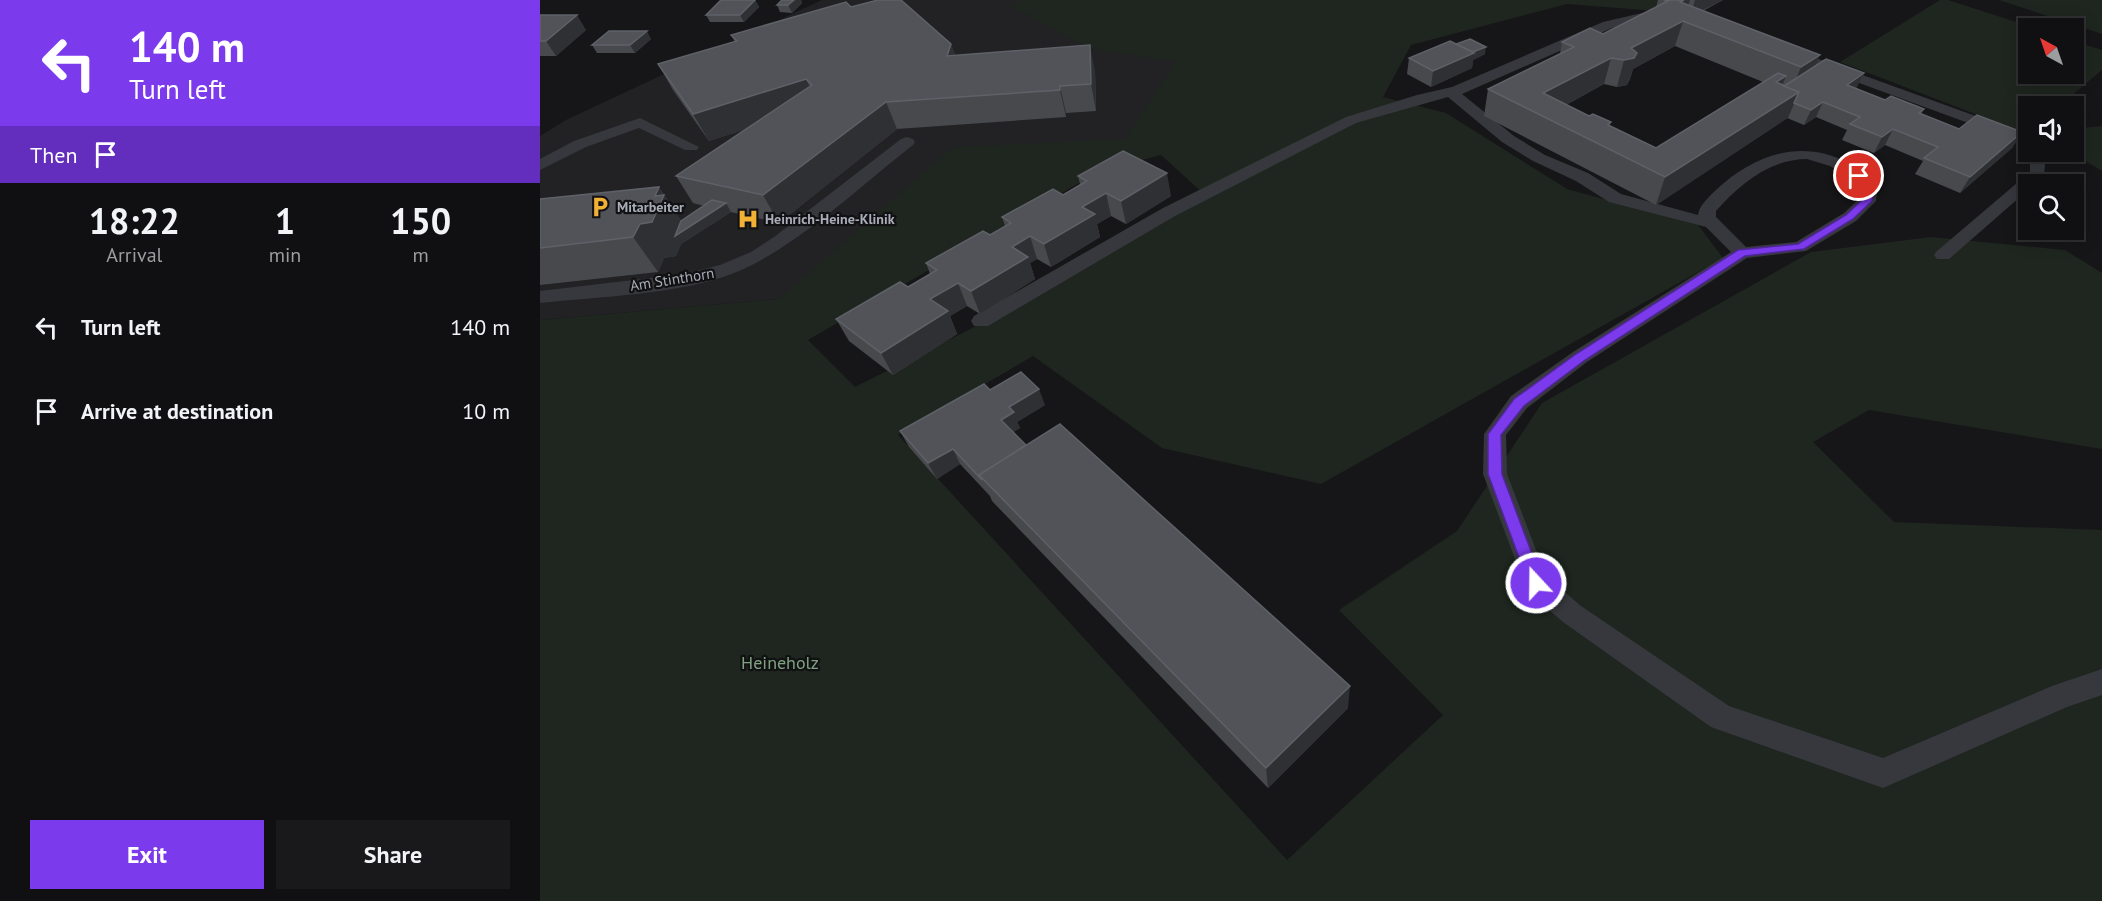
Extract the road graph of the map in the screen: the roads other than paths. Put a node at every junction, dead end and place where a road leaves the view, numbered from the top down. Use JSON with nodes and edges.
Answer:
{"nodes":[{"id":1,"x":1673,"y":16,"type":"edge"},
{"id":2,"x":1772,"y":47,"type":"edge"},
{"id":3,"x":1451,"y":92,"type":"junction"},
{"id":4,"x":2018,"y":136,"type":"edge"},
{"id":5,"x":907,"y":142,"type":"dead end"},
{"id":6,"x":691,"y":147,"type":"edge"},
{"id":7,"x":2038,"y":162,"type":"edge"},
{"id":8,"x":540,"y":165,"type":"edge"},
{"id":9,"x":1714,"y":224,"type":"junction"},
{"id":10,"x":1742,"y":253,"type":"junction"},
{"id":11,"x":1943,"y":255,"type":"dead end"},
{"id":12,"x":540,"y":297,"type":"edge"},
{"id":13,"x":981,"y":321,"type":"dead end"},
{"id":14,"x":2102,"y":682,"type":"edge"}],
"edges":[{"from":1,"to":3,"type":"lane"},
{"from":2,"to":4,"type":"lane"},
{"from":3,"to":9,"type":"lane"},
{"from":3,"to":13,"type":"lane"},
{"from":5,"to":12,"type":"lane","name":"Am Stinthorn"},
{"from":6,"to":8,"type":"lane"},
{"from":7,"to":11,"type":"lane"},
{"from":9,"to":10,"type":"lane"},
{"from":9,"to":10,"type":"lane"},
{"from":10,"to":14,"type":"lane"}]}
